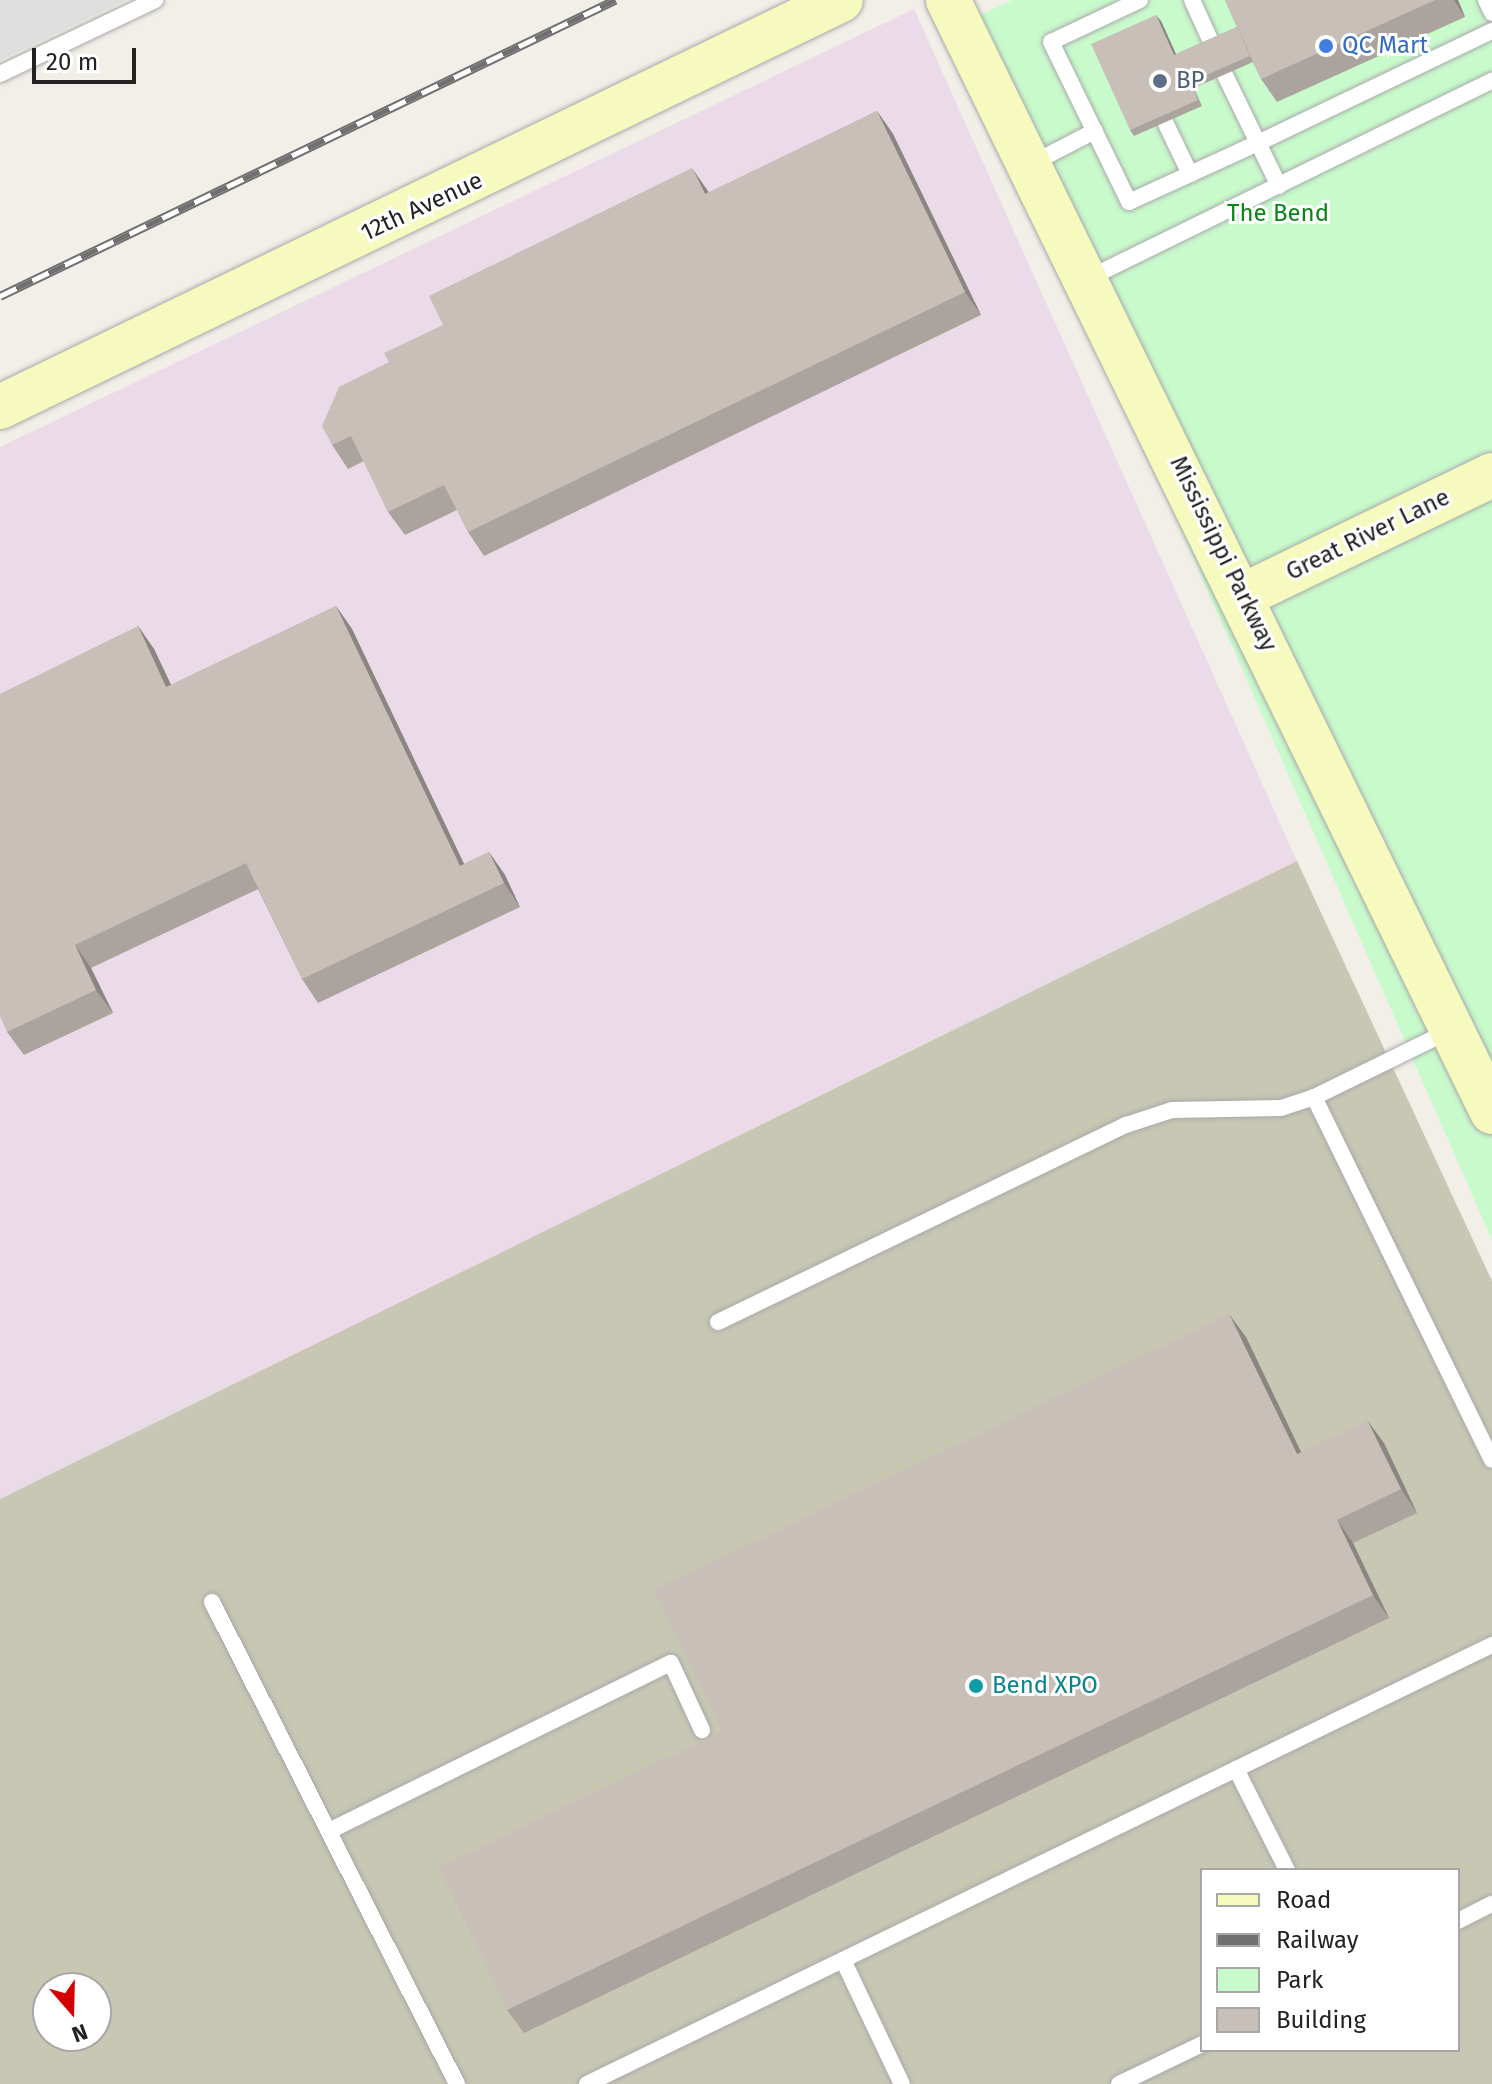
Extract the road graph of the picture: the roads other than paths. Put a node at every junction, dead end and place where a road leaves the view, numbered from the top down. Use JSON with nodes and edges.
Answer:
{"nodes":[{"id":1,"x":155,"y":0,"type":"edge"},
{"id":2,"x":841,"y":0,"type":"edge"},
{"id":3,"x":948,"y":0,"type":"edge"},
{"id":4,"x":1140,"y":0,"type":"edge"},
{"id":5,"x":1192,"y":0,"type":"edge"},
{"id":6,"x":1486,"y":0,"type":"edge"},
{"id":7,"x":1113,"y":13,"type":"junction"},
{"id":8,"x":1492,"y":13,"type":"edge"},
{"id":9,"x":1492,"y":31,"type":"edge"},
{"id":10,"x":1125,"y":37,"type":"edge"},
{"id":11,"x":1213,"y":46,"type":"edge"},
{"id":12,"x":0,"y":74,"type":"edge"},
{"id":13,"x":1225,"y":75,"type":"edge"},
{"id":14,"x":1492,"y":81,"type":"edge"},
{"id":15,"x":1165,"y":122,"type":"edge"},
{"id":16,"x":1095,"y":131,"type":"junction"},
{"id":17,"x":1258,"y":143,"type":"junction"},
{"id":18,"x":1030,"y":165,"type":"junction"},
{"id":19,"x":1190,"y":174,"type":"junction"},
{"id":20,"x":1279,"y":186,"type":"junction"},
{"id":21,"x":1087,"y":280,"type":"junction"},
{"id":22,"x":0,"y":407,"type":"edge"},
{"id":23,"x":1492,"y":475,"type":"edge"},
{"id":24,"x":1244,"y":595,"type":"junction"},
{"id":25,"x":1452,"y":1029,"type":"junction"},
{"id":26,"x":1314,"y":1097,"type":"junction"},
{"id":27,"x":1492,"y":1112,"type":"edge"},
{"id":28,"x":718,"y":1322,"type":"dead end"},
{"id":29,"x":1492,"y":1460,"type":"edge"},
{"id":30,"x":212,"y":1602,"type":"dead end"},
{"id":31,"x":1492,"y":1645,"type":"edge"},
{"id":32,"x":702,"y":1730,"type":"edge"},
{"id":33,"x":1236,"y":1769,"type":"junction"},
{"id":34,"x":329,"y":1831,"type":"junction"},
{"id":35,"x":1286,"y":1868,"type":"edge"},
{"id":36,"x":1492,"y":1904,"type":"edge"},
{"id":37,"x":1460,"y":1920,"type":"edge"},
{"id":38,"x":843,"y":1960,"type":"junction"},
{"id":39,"x":1200,"y":2045,"type":"edge"},
{"id":40,"x":457,"y":2084,"type":"edge"},
{"id":41,"x":587,"y":2084,"type":"edge"},
{"id":42,"x":902,"y":2084,"type":"edge"},
{"id":43,"x":1119,"y":2084,"type":"edge"}],
"edges":[{"from":1,"to":12,"type":"lane"},
{"from":2,"to":22,"type":"street","name":"12th Avenue"},
{"from":3,"to":18,"type":"street","name":"Mississippi Parkway"},
{"from":4,"to":7,"type":"lane"},
{"from":5,"to":11,"type":"lane"},
{"from":6,"to":8,"type":"lane"},
{"from":7,"to":10,"type":"lane"},
{"from":7,"to":16,"type":"lane"},
{"from":9,"to":17,"type":"lane"},
{"from":13,"to":17,"type":"lane"},
{"from":14,"to":20,"type":"lane"},
{"from":15,"to":19,"type":"lane"},
{"from":16,"to":18,"type":"lane"},
{"from":16,"to":19,"type":"lane"},
{"from":17,"to":19,"type":"lane"},
{"from":17,"to":20,"type":"lane"},
{"from":18,"to":21,"type":"street","name":"Mississippi Parkway"},
{"from":20,"to":21,"type":"lane"},
{"from":21,"to":24,"type":"street","name":"Mississippi Parkway"},
{"from":23,"to":24,"type":"street","name":"Great River Lane"},
{"from":24,"to":25,"type":"street","name":"Mississippi Parkway"},
{"from":25,"to":26,"type":"lane"},
{"from":25,"to":27,"type":"street","name":"Mississippi Parkway"},
{"from":26,"to":28,"type":"lane"},
{"from":26,"to":29,"type":"lane"},
{"from":30,"to":34,"type":"lane"},
{"from":31,"to":33,"type":"lane"},
{"from":32,"to":34,"type":"lane"},
{"from":33,"to":35,"type":"lane"},
{"from":33,"to":38,"type":"lane"},
{"from":34,"to":40,"type":"lane"},
{"from":36,"to":37,"type":"lane"},
{"from":38,"to":41,"type":"lane"},
{"from":38,"to":42,"type":"lane"},
{"from":39,"to":43,"type":"lane"}]}
